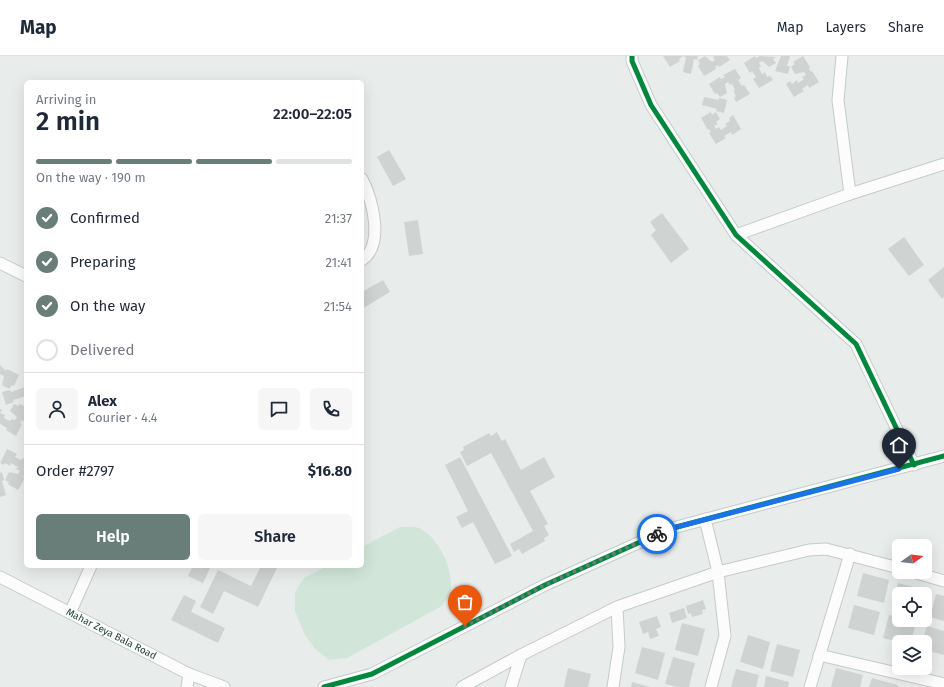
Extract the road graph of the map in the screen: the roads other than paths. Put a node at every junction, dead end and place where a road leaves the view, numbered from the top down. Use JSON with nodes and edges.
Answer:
{"nodes":[{"id":1,"x":632,"y":56,"type":"edge"},
{"id":2,"x":842,"y":56,"type":"edge"},
{"id":3,"x":944,"y":164,"type":"edge"},
{"id":4,"x":364,"y":183,"type":"edge"},
{"id":5,"x":850,"y":194,"type":"junction"},
{"id":6,"x":736,"y":235,"type":"junction"},
{"id":7,"x":364,"y":257,"type":"edge"},
{"id":8,"x":0,"y":263,"type":"edge"},
{"id":9,"x":24,"y":275,"type":"edge"},
{"id":10,"x":944,"y":456,"type":"edge"},
{"id":11,"x":914,"y":465,"type":"junction"},
{"id":12,"x":705,"y":519,"type":"junction"},
{"id":13,"x":850,"y":554,"type":"junction"},
{"id":14,"x":892,"y":566,"type":"edge"},
{"id":15,"x":90,"y":568,"type":"edge"},
{"id":16,"x":718,"y":572,"type":"junction"},
{"id":17,"x":0,"y":577,"type":"edge"},
{"id":18,"x":932,"y":578,"type":"edge"},
{"id":19,"x":944,"y":581,"type":"edge"},
{"id":20,"x":618,"y":607,"type":"junction"},
{"id":21,"x":70,"y":613,"type":"junction"},
{"id":22,"x":521,"y":655,"type":"junction"},
{"id":23,"x":819,"y":655,"type":"junction"},
{"id":24,"x":189,"y":674,"type":"junction"},
{"id":25,"x":944,"y":684,"type":"edge"},
{"id":26,"x":186,"y":687,"type":"edge"},
{"id":27,"x":224,"y":687,"type":"edge"},
{"id":28,"x":324,"y":687,"type":"edge"},
{"id":29,"x":462,"y":687,"type":"edge"},
{"id":30,"x":511,"y":687,"type":"edge"},
{"id":31,"x":613,"y":687,"type":"edge"},
{"id":32,"x":711,"y":687,"type":"edge"},
{"id":33,"x":810,"y":687,"type":"edge"}],
"edges":[{"from":1,"to":6,"type":"street"},
{"from":2,"to":5,"type":"street"},
{"from":3,"to":5,"type":"street"},
{"from":4,"to":7,"type":"street"},
{"from":5,"to":6,"type":"street"},
{"from":6,"to":11,"type":"street"},
{"from":8,"to":9,"type":"street"},
{"from":10,"to":11,"type":"street"},
{"from":11,"to":12,"type":"street"},
{"from":12,"to":16,"type":"street"},
{"from":12,"to":28,"type":"street"},
{"from":13,"to":14,"type":"street"},
{"from":13,"to":16,"type":"street"},
{"from":13,"to":23,"type":"street"},
{"from":15,"to":21,"type":"street"},
{"from":16,"to":20,"type":"street"},
{"from":16,"to":32,"type":"street"},
{"from":17,"to":21,"type":"street","name":"Mahar Zeya Bala Road"},
{"from":18,"to":19,"type":"street"},
{"from":20,"to":22,"type":"street"},
{"from":20,"to":31,"type":"street"},
{"from":21,"to":24,"type":"street","name":"Mahar Zeya Bala Road"},
{"from":22,"to":29,"type":"street"},
{"from":22,"to":30,"type":"street"},
{"from":23,"to":25,"type":"street"},
{"from":23,"to":33,"type":"street"},
{"from":24,"to":26,"type":"street"},
{"from":24,"to":27,"type":"street","name":"Mahar Zeya Bala Road"}]}
